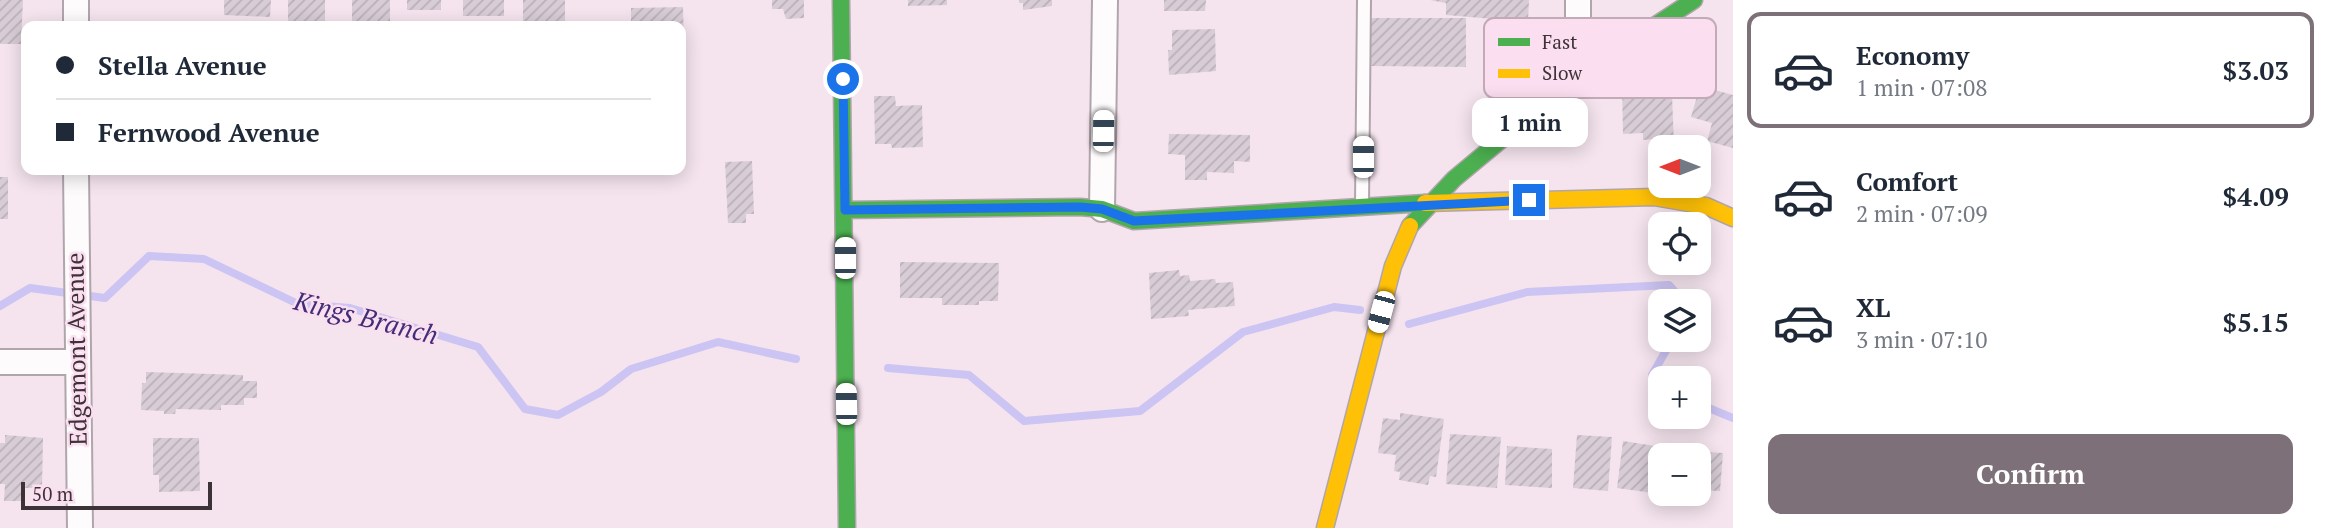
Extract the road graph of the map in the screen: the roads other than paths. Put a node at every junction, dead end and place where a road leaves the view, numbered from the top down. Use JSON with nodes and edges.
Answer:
{"nodes":[{"id":1,"x":76,"y":0,"type":"edge"},
{"id":2,"x":841,"y":0,"type":"edge"},
{"id":3,"x":1105,"y":0,"type":"edge"},
{"id":4,"x":1364,"y":0,"type":"edge"},
{"id":5,"x":1578,"y":0,"type":"edge"},
{"id":6,"x":1694,"y":0,"type":"edge"},
{"id":7,"x":1578,"y":18,"type":"edge"},
{"id":8,"x":1667,"y":18,"type":"edge"},
{"id":9,"x":76,"y":21,"type":"edge"},
{"id":10,"x":1552,"y":98,"type":"edge"},
{"id":11,"x":76,"y":175,"type":"edge"},
{"id":12,"x":1429,"y":203,"type":"junction"},
{"id":13,"x":1102,"y":209,"type":"junction"},
{"id":14,"x":1362,"y":209,"type":"junction"},
{"id":15,"x":845,"y":210,"type":"junction"},
{"id":16,"x":1733,"y":218,"type":"edge"},
{"id":17,"x":0,"y":362,"type":"edge"},
{"id":18,"x":77,"y":362,"type":"junction"},
{"id":19,"x":80,"y":528,"type":"edge"},
{"id":20,"x":847,"y":528,"type":"edge"},
{"id":21,"x":1325,"y":528,"type":"edge"}],
"edges":[{"from":1,"to":9,"type":"street"},
{"from":2,"to":15,"type":"street"},
{"from":3,"to":13,"type":"street"},
{"from":4,"to":14,"type":"lane"},
{"from":5,"to":7,"type":"street"},
{"from":6,"to":8,"type":"street"},
{"from":10,"to":12,"type":"street"},
{"from":11,"to":18,"type":"street","name":"Edgemont Avenue"},
{"from":12,"to":14,"type":"street"},
{"from":12,"to":16,"type":"street"},
{"from":12,"to":21,"type":"street"},
{"from":13,"to":14,"type":"street"},
{"from":13,"to":15,"type":"street"},
{"from":15,"to":20,"type":"street"},
{"from":17,"to":18,"type":"street"},
{"from":18,"to":19,"type":"street","name":"Edgemont Avenue"}]}
